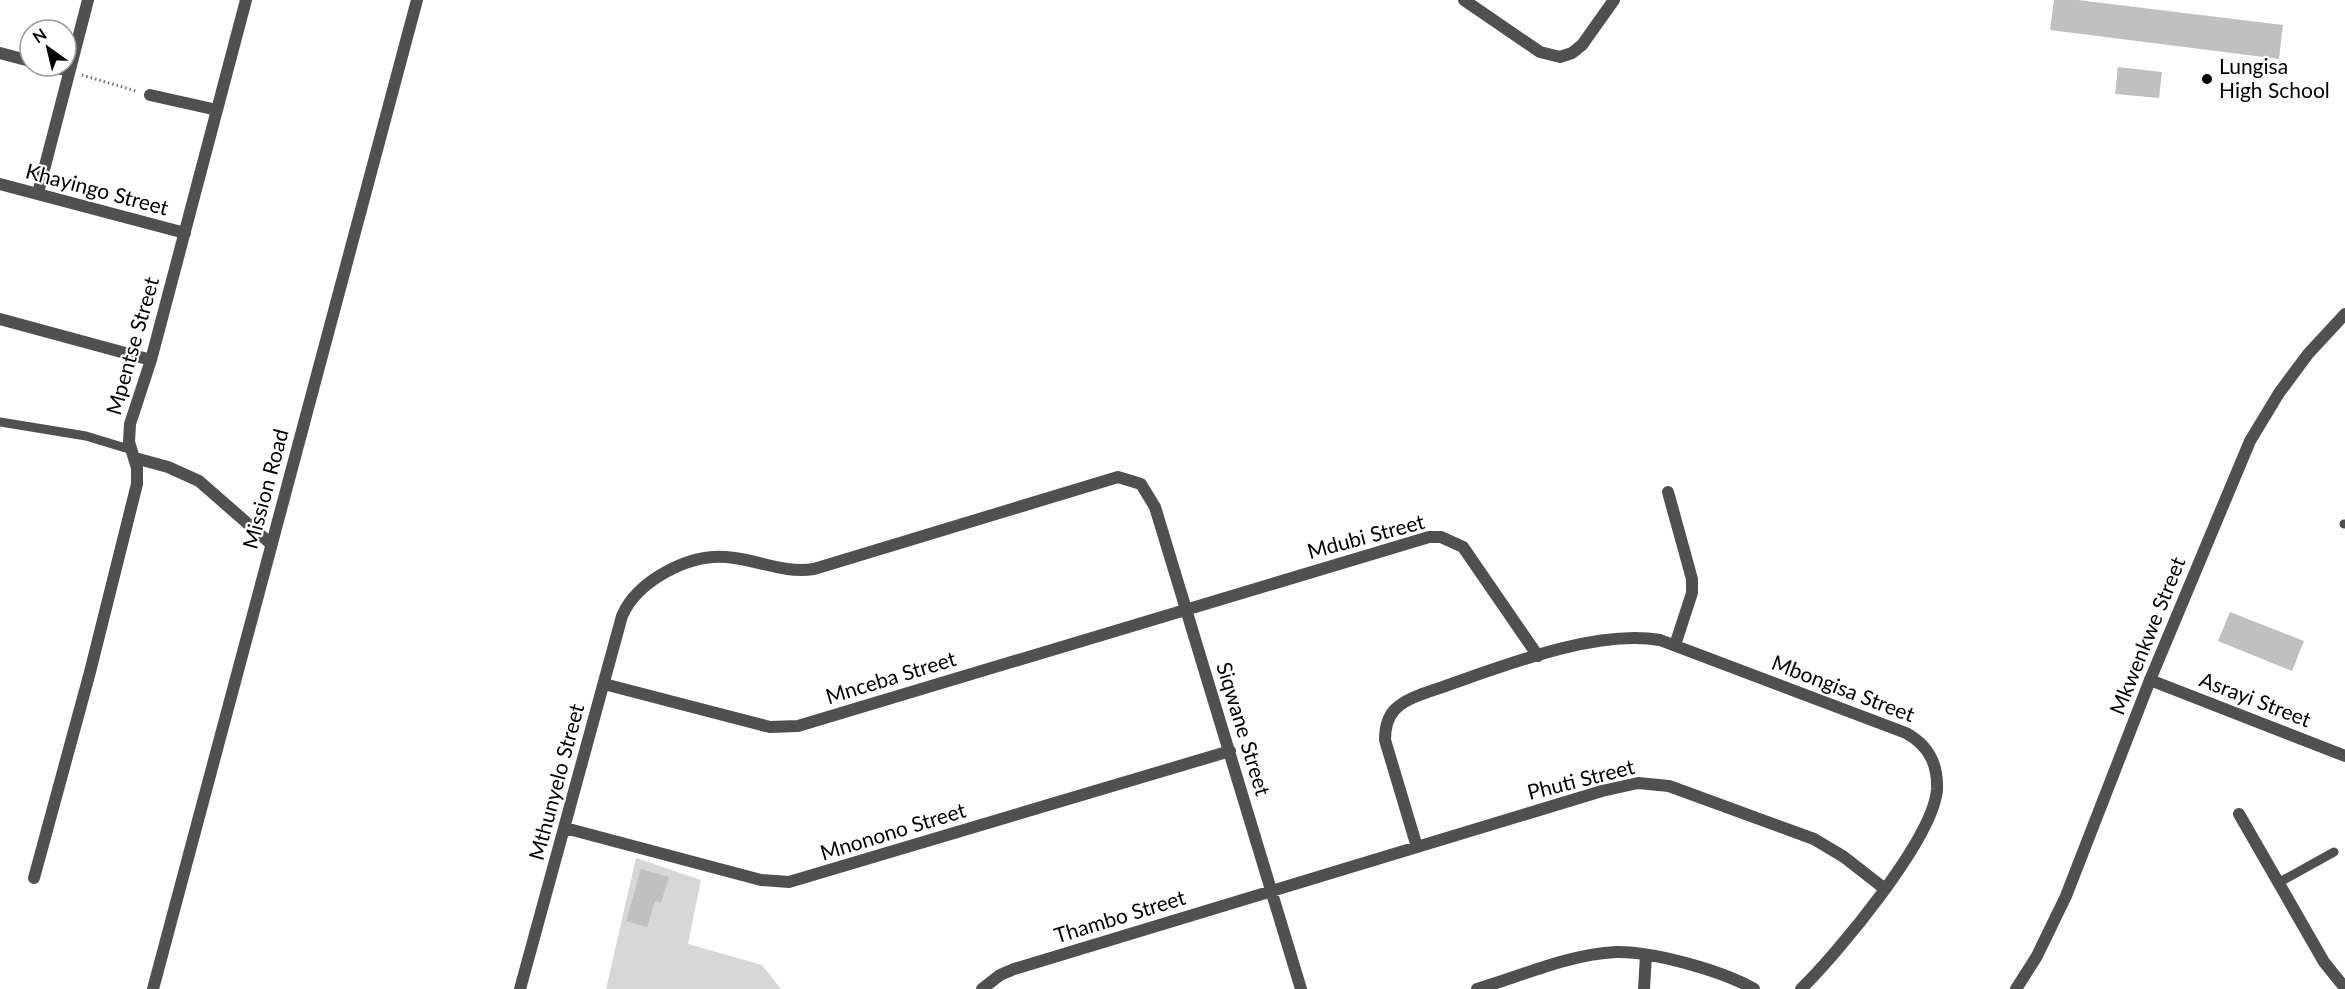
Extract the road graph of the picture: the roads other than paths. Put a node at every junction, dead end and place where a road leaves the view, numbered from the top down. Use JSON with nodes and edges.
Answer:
{"nodes":[{"id":1,"x":88,"y":0,"type":"edge"},
{"id":2,"x":246,"y":0,"type":"edge"},
{"id":3,"x":417,"y":0,"type":"edge"},
{"id":4,"x":1464,"y":0,"type":"edge"},
{"id":5,"x":1614,"y":0,"type":"edge"},
{"id":6,"x":78,"y":37,"type":"edge"},
{"id":7,"x":0,"y":53,"type":"edge"},
{"id":8,"x":18,"y":58,"type":"edge"},
{"id":9,"x":67,"y":78,"type":"edge"},
{"id":10,"x":150,"y":94,"type":"road end"},
{"id":11,"x":217,"y":110,"type":"junction"},
{"id":12,"x":0,"y":184,"type":"edge"},
{"id":13,"x":38,"y":194,"type":"junction"},
{"id":14,"x":184,"y":233,"type":"junction"},
{"id":15,"x":2345,"y":314,"type":"edge"},
{"id":16,"x":0,"y":319,"type":"edge"},
{"id":17,"x":151,"y":360,"type":"junction"},
{"id":18,"x":0,"y":422,"type":"edge"},
{"id":19,"x":133,"y":454,"type":"junction"},
{"id":20,"x":1668,"y":492,"type":"dead end"},
{"id":21,"x":272,"y":544,"type":"junction"},
{"id":22,"x":640,"y":589,"type":"joint"},
{"id":23,"x":1186,"y":611,"type":"junction"},
{"id":24,"x":1675,"y":645,"type":"junction"},
{"id":25,"x":1538,"y":656,"type":"junction"},
{"id":26,"x":2150,"y":680,"type":"junction"},
{"id":27,"x":604,"y":684,"type":"junction"},
{"id":28,"x":1230,"y":750,"type":"junction"},
{"id":29,"x":2345,"y":756,"type":"edge"},
{"id":30,"x":2239,"y":814,"type":"dead end"},
{"id":31,"x":565,"y":828,"type":"junction"},
{"id":32,"x":1417,"y":847,"type":"junction"},
{"id":33,"x":2334,"y":852,"type":"dead end"},
{"id":34,"x":34,"y":878,"type":"dead end"},
{"id":35,"x":2278,"y":883,"type":"junction"},
{"id":36,"x":1885,"y":889,"type":"junction"},
{"id":37,"x":1273,"y":892,"type":"junction"},
{"id":38,"x":1646,"y":955,"type":"junction"},
{"id":39,"x":2345,"y":988,"type":"edge"},
{"id":40,"x":153,"y":989,"type":"edge"},
{"id":41,"x":520,"y":989,"type":"edge"},
{"id":42,"x":982,"y":989,"type":"edge"},
{"id":43,"x":1301,"y":989,"type":"edge"},
{"id":44,"x":1477,"y":989,"type":"edge"},
{"id":45,"x":1644,"y":989,"type":"edge"},
{"id":46,"x":1754,"y":989,"type":"edge"},
{"id":47,"x":1801,"y":989,"type":"edge"},
{"id":48,"x":2016,"y":989,"type":"edge"}],
"edges":[{"from":1,"to":6,"type":"street"},
{"from":2,"to":11,"type":"street","name":"Mpentse Street"},
{"from":3,"to":21,"type":"street","name":"Mission Road"},
{"from":4,"to":5,"type":"street"},
{"from":7,"to":8,"type":"street"},
{"from":9,"to":13,"type":"street"},
{"from":10,"to":11,"type":"street"},
{"from":11,"to":14,"type":"street","name":"Mpentse Street"},
{"from":12,"to":13,"type":"street","name":"Khayingo Street"},
{"from":13,"to":14,"type":"street","name":"Khayingo Street"},
{"from":14,"to":17,"type":"street","name":"Mpentse Street"},
{"from":15,"to":26,"type":"street","name":"Mkwenkwe Street"},
{"from":16,"to":17,"type":"street"},
{"from":17,"to":19,"type":"street","name":"Mpentse Street"},
{"from":18,"to":19,"type":"lane"},
{"from":19,"to":21,"type":"street"},
{"from":19,"to":34,"type":"street","name":"Mpentse Street"},
{"from":20,"to":24,"type":"street"},
{"from":21,"to":40,"type":"street","name":"Mission Road"},
{"from":22,"to":23,"type":"street","name":"Siqwane Street"},
{"from":22,"to":27,"type":"street","name":"Mthunyelo Street"},
{"from":23,"to":25,"type":"street","name":"Mdubi Street"},
{"from":23,"to":27,"type":"street","name":"Mnceba Street"},
{"from":23,"to":28,"type":"street","name":"Siqwane Street"},
{"from":24,"to":25,"type":"street","name":"Mbongisa Street"},
{"from":24,"to":36,"type":"street","name":"Mbongisa Street"},
{"from":25,"to":32,"type":"street","name":"Mbongisa Street"},
{"from":26,"to":29,"type":"street","name":"Asrayi Street"},
{"from":26,"to":48,"type":"street","name":"Mkwenkwe Street"},
{"from":27,"to":31,"type":"street","name":"Mthunyelo Street"},
{"from":28,"to":31,"type":"street","name":"Mnonono Street"},
{"from":28,"to":37,"type":"street","name":"Siqwane Street"},
{"from":30,"to":35,"type":"street"},
{"from":31,"to":41,"type":"street","name":"Mthunyelo Street"},
{"from":32,"to":36,"type":"street","name":"Phuti Street"},
{"from":32,"to":37,"type":"street","name":"Phuti Street"},
{"from":33,"to":35,"type":"lane"},
{"from":35,"to":39,"type":"street"},
{"from":36,"to":47,"type":"street","name":"Mbongisa Street"},
{"from":37,"to":42,"type":"street","name":"Thambo Street"},
{"from":37,"to":43,"type":"street","name":"Siqwane Street"},
{"from":38,"to":44,"type":"street"},
{"from":38,"to":45,"type":"street"},
{"from":38,"to":46,"type":"street"}]}
